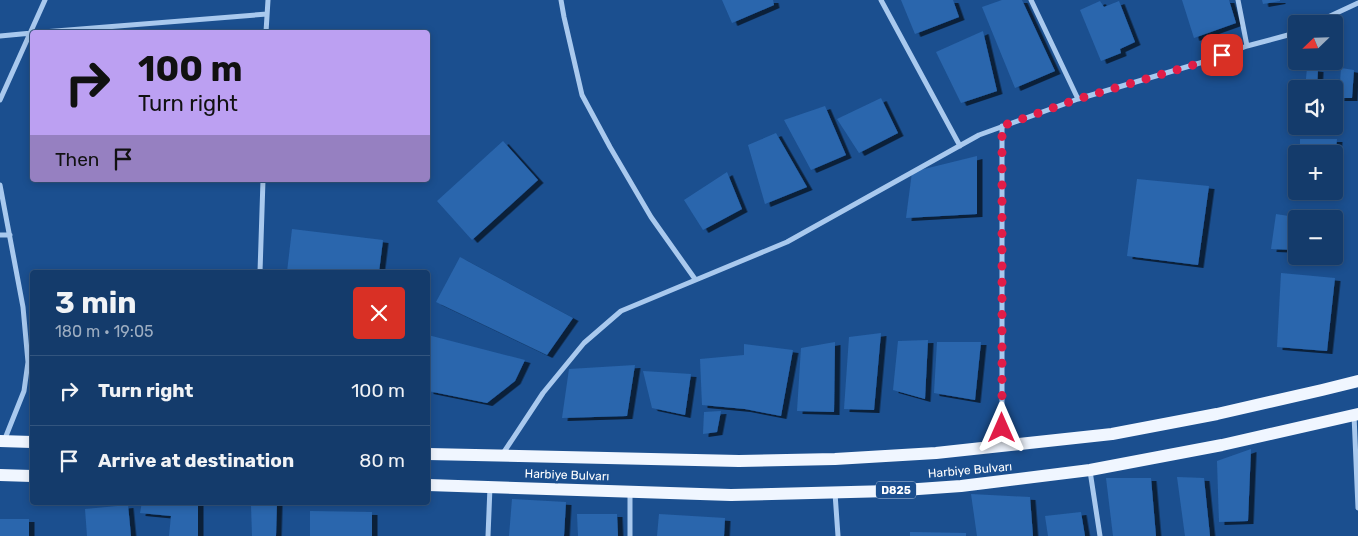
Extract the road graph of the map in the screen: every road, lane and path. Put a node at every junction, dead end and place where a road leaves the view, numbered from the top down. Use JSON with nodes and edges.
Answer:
{"nodes":[{"id":1,"x":45,"y":0,"type":"edge"},
{"id":2,"x":268,"y":0,"type":"edge"},
{"id":3,"x":561,"y":0,"type":"edge"},
{"id":4,"x":881,"y":0,"type":"edge"},
{"id":5,"x":1031,"y":0,"type":"edge"},
{"id":6,"x":1238,"y":0,"type":"edge"},
{"id":7,"x":1358,"y":3,"type":"edge"},
{"id":8,"x":267,"y":14,"type":"junction"},
{"id":9,"x":1332,"y":15,"type":"edge"},
{"id":10,"x":33,"y":30,"type":"edge"},
{"id":11,"x":68,"y":30,"type":"edge"},
{"id":12,"x":266,"y":30,"type":"edge"},
{"id":13,"x":30,"y":34,"type":"edge"},
{"id":14,"x":1288,"y":35,"type":"edge"},
{"id":15,"x":0,"y":36,"type":"edge"},
{"id":16,"x":30,"y":36,"type":"edge"},
{"id":17,"x":1247,"y":46,"type":"junction"},
{"id":18,"x":1078,"y":99,"type":"junction"},
{"id":19,"x":0,"y":100,"type":"edge"},
{"id":20,"x":1002,"y":126,"type":"junction"},
{"id":21,"x":960,"y":146,"type":"junction"},
{"id":22,"x":262,"y":182,"type":"edge"},
{"id":23,"x":0,"y":185,"type":"edge"},
{"id":24,"x":0,"y":235,"type":"edge"},
{"id":25,"x":10,"y":235,"type":"junction"},
{"id":26,"x":260,"y":270,"type":"edge"},
{"id":27,"x":695,"y":279,"type":"junction"},
{"id":28,"x":1358,"y":381,"type":"edge"},
{"id":29,"x":1356,"y":414,"type":"edge"},
{"id":30,"x":2,"y":441,"type":"edge"},
{"id":31,"x":30,"y":442,"type":"edge"},
{"id":32,"x":1002,"y":447,"type":"junction"},
{"id":33,"x":430,"y":454,"type":"edge"},
{"id":34,"x":501,"y":456,"type":"junction"},
{"id":35,"x":1090,"y":470,"type":"junction"},
{"id":36,"x":0,"y":475,"type":"edge"},
{"id":37,"x":30,"y":476,"type":"edge"},
{"id":38,"x":430,"y":485,"type":"edge"},
{"id":39,"x":490,"y":487,"type":"junction"},
{"id":40,"x":630,"y":491,"type":"junction"},
{"id":41,"x":835,"y":492,"type":"junction"},
{"id":42,"x":1358,"y":508,"type":"edge"},
{"id":43,"x":488,"y":536,"type":"edge"},
{"id":44,"x":630,"y":536,"type":"edge"},
{"id":45,"x":838,"y":536,"type":"edge"},
{"id":46,"x":1100,"y":536,"type":"edge"}],
"edges":[{"from":1,"to":10,"type":"street"},
{"from":2,"to":8,"type":"street"},
{"from":3,"to":27,"type":"street"},
{"from":4,"to":21,"type":"street"},
{"from":5,"to":18,"type":"street"},
{"from":6,"to":17,"type":"street"},
{"from":7,"to":9,"type":"street"},
{"from":8,"to":11,"type":"street"},
{"from":8,"to":12,"type":"street"},
{"from":13,"to":15,"type":"street"},
{"from":14,"to":17,"type":"street"},
{"from":16,"to":19,"type":"street"},
{"from":17,"to":18,"type":"street"},
{"from":18,"to":20,"type":"street"},
{"from":20,"to":21,"type":"street"},
{"from":20,"to":32,"type":"street"},
{"from":21,"to":27,"type":"street"},
{"from":22,"to":26,"type":"street"},
{"from":23,"to":25,"type":"street"},
{"from":24,"to":25,"type":"street"},
{"from":25,"to":30,"type":"street"},
{"from":27,"to":34,"type":"street"},
{"from":28,"to":32,"type":"main road","name":"Harbiye Bulvarı"},
{"from":29,"to":35,"type":"main road","name":"Harbiye Bulvarı","number":"D825"},
{"from":29,"to":42,"type":"street"},
{"from":30,"to":31,"type":"main road"},
{"from":32,"to":34,"type":"main road","name":"Harbiye Bulvarı"},
{"from":33,"to":34,"type":"main road","name":"Harbiye Bulvarı"},
{"from":35,"to":41,"type":"main road","name":"Harbiye Bulvarı","number":"D825"},
{"from":35,"to":46,"type":"street"},
{"from":36,"to":37,"type":"main road"},
{"from":38,"to":39,"type":"main road","name":"Harbiye Bulvarı","number":"D825"},
{"from":39,"to":40,"type":"main road","name":"Harbiye Bulvarı","number":"D825"},
{"from":39,"to":43,"type":"street"},
{"from":40,"to":41,"type":"main road","name":"Harbiye Bulvarı","number":"D825"},
{"from":40,"to":44,"type":"street"},
{"from":41,"to":45,"type":"street"}]}
